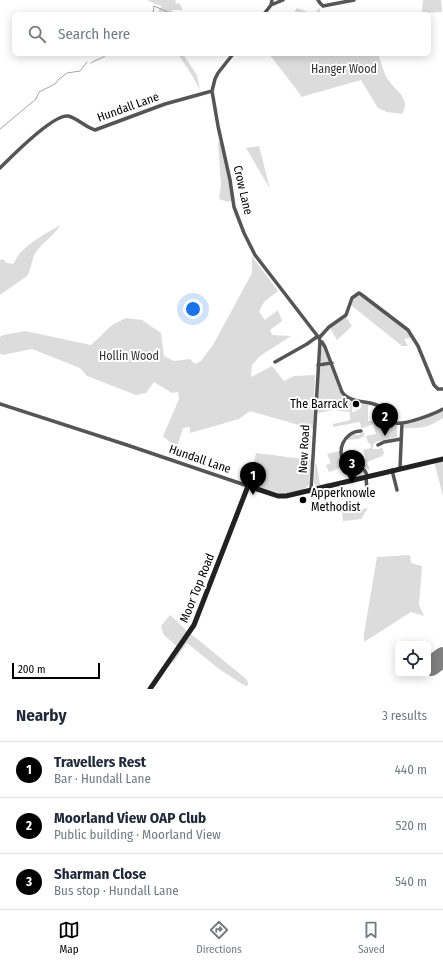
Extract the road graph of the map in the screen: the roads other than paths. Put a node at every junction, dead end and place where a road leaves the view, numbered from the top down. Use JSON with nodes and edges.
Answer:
{"nodes":[{"id":1,"x":272,"y":0,"type":"edge"},
{"id":2,"x":283,"y":0,"type":"edge"},
{"id":3,"x":318,"y":0,"type":"edge"},
{"id":4,"x":354,"y":0,"type":"edge"},
{"id":5,"x":271,"y":5,"type":"junction"},
{"id":6,"x":266,"y":12,"type":"edge"},
{"id":7,"x":232,"y":56,"type":"edge"},
{"id":8,"x":212,"y":91,"type":"junction"},
{"id":9,"x":0,"y":168,"type":"edge"},
{"id":10,"x":319,"y":338,"type":"junction"},
{"id":11,"x":275,"y":362,"type":"dead end"},
{"id":12,"x":318,"y":364,"type":"junction"},
{"id":13,"x":332,"y":364,"type":"junction"},
{"id":14,"x":443,"y":389,"type":"edge"},
{"id":15,"x":0,"y":404,"type":"edge"},
{"id":16,"x":443,"y":410,"type":"edge"},
{"id":17,"x":402,"y":423,"type":"junction"},
{"id":18,"x":359,"y":432,"type":"dead end"},
{"id":19,"x":401,"y":439,"type":"junction"},
{"id":20,"x":378,"y":445,"type":"dead end"},
{"id":21,"x":443,"y":459,"type":"edge"},
{"id":22,"x":400,"y":468,"type":"junction"},
{"id":23,"x":392,"y":470,"type":"junction"},
{"id":24,"x":367,"y":476,"type":"junction"},
{"id":25,"x":248,"y":486,"type":"junction"},
{"id":26,"x":311,"y":490,"type":"junction"},
{"id":27,"x":367,"y":490,"type":"dead end"},
{"id":28,"x":397,"y":490,"type":"dead end"},
{"id":29,"x":150,"y":689,"type":"edge"}],
"edges":[{"from":1,"to":5,"type":"street"},
{"from":2,"to":5,"type":"street"},
{"from":3,"to":4,"type":"street"},
{"from":5,"to":6,"type":"street"},
{"from":7,"to":8,"type":"street"},
{"from":8,"to":9,"type":"street","name":"Hundall Lane"},
{"from":8,"to":10,"type":"street","name":"Crow Lane"},
{"from":10,"to":11,"type":"street"},
{"from":10,"to":12,"type":"street","name":"New Road"},
{"from":10,"to":13,"type":"street","name":"Crow Lane"},
{"from":10,"to":14,"type":"street"},
{"from":12,"to":13,"type":"street"},
{"from":12,"to":26,"type":"street","name":"New Road"},
{"from":13,"to":17,"type":"street","name":"Crow Lane"},
{"from":15,"to":25,"type":"street","name":"Hundall Lane"},
{"from":16,"to":17,"type":"street"},
{"from":17,"to":19,"type":"street"},
{"from":18,"to":24,"type":"street"},
{"from":19,"to":20,"type":"street"},
{"from":19,"to":22,"type":"street"},
{"from":21,"to":22,"type":"street","name":"Hundall Lane"},
{"from":22,"to":23,"type":"street","name":"Hundall Lane"},
{"from":23,"to":24,"type":"street","name":"Hundall Lane"},
{"from":23,"to":28,"type":"street"},
{"from":24,"to":26,"type":"street","name":"Hundall Lane"},
{"from":24,"to":27,"type":"street"},
{"from":25,"to":26,"type":"street","name":"Hundall Lane"},
{"from":25,"to":29,"type":"street","name":"Moor Top Road"}]}
